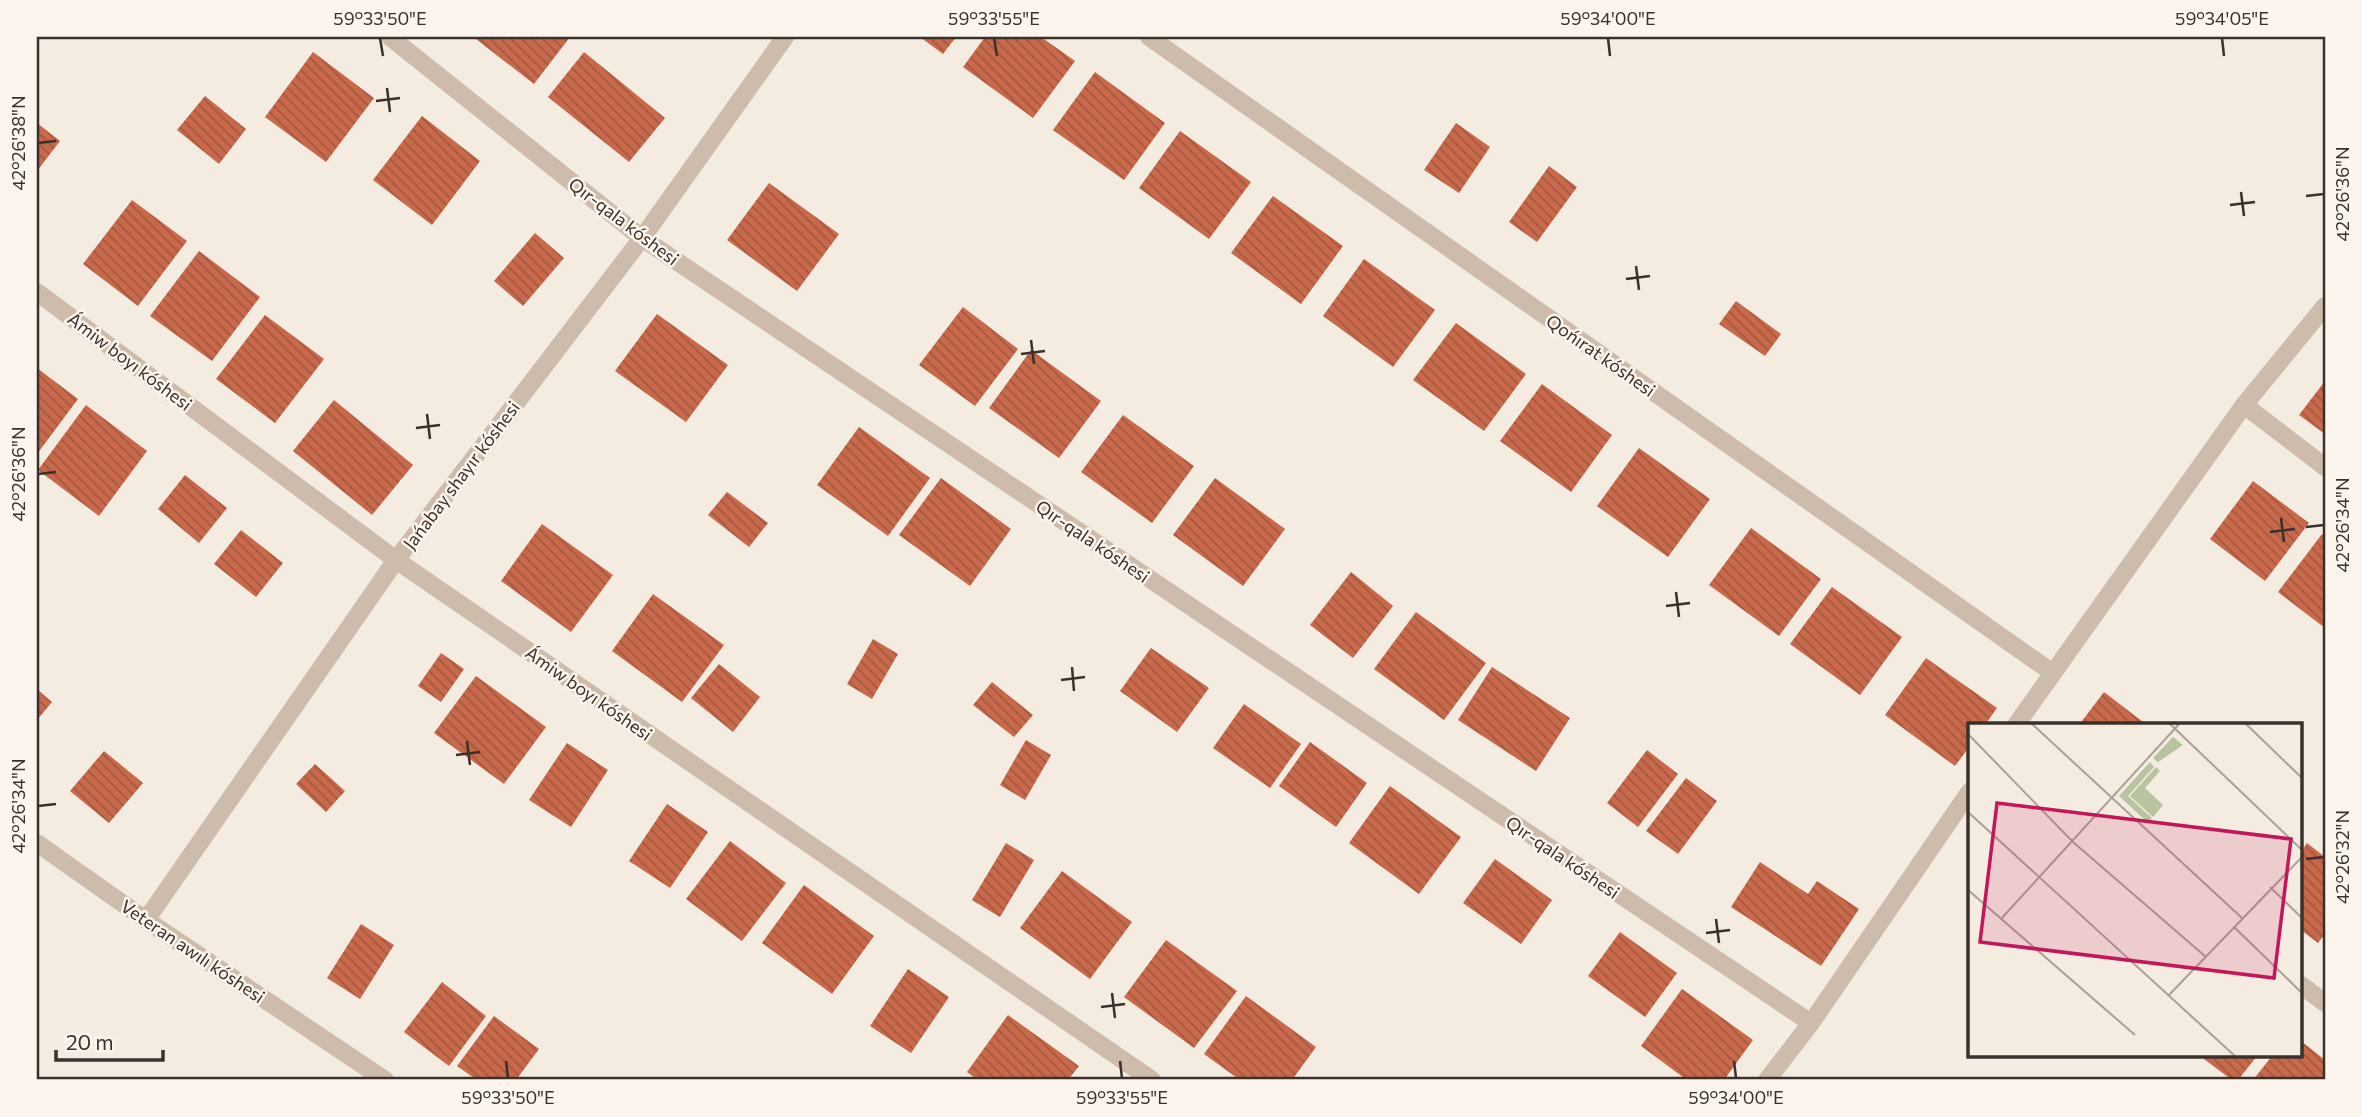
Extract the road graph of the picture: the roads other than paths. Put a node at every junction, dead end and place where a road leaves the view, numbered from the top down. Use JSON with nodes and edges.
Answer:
{"nodes":[{"id":1,"x":390,"y":37,"type":"edge"},
{"id":2,"x":785,"y":37,"type":"edge"},
{"id":3,"x":1149,"y":37,"type":"edge"},
{"id":4,"x":642,"y":238,"type":"junction"},
{"id":5,"x":37,"y":292,"type":"edge"},
{"id":6,"x":2325,"y":306,"type":"edge"},
{"id":7,"x":2244,"y":405,"type":"junction"},
{"id":8,"x":2325,"y":467,"type":"edge"},
{"id":9,"x":396,"y":560,"type":"junction"},
{"id":10,"x":2053,"y":673,"type":"junction"},
{"id":11,"x":2017,"y":723,"type":"edge"},
{"id":12,"x":1968,"y":794,"type":"edge"},
{"id":13,"x":37,"y":843,"type":"edge"},
{"id":14,"x":146,"y":920,"type":"junction"},
{"id":15,"x":2302,"y":986,"type":"edge"},
{"id":16,"x":2325,"y":1003,"type":"edge"},
{"id":17,"x":1811,"y":1023,"type":"junction"},
{"id":18,"x":385,"y":1080,"type":"edge"},
{"id":19,"x":1152,"y":1080,"type":"edge"},
{"id":20,"x":1767,"y":1080,"type":"edge"}],
"edges":[{"from":1,"to":4,"type":"street","name":"Qır-qala kóshesi"},
{"from":2,"to":4,"type":"street","name":"Jańabay shayır kóshesi"},
{"from":3,"to":10,"type":"street","name":"Qońırat kóshesi"},
{"from":4,"to":9,"type":"street","name":"Jańabay shayır kóshesi"},
{"from":4,"to":17,"type":"street","name":"Qır-qala kóshesi"},
{"from":5,"to":9,"type":"street","name":"Ámiw boyı kóshesi"},
{"from":6,"to":7,"type":"street"},
{"from":7,"to":8,"type":"street"},
{"from":7,"to":10,"type":"street"},
{"from":9,"to":14,"type":"street","name":"Jańabay shayır kóshesi"},
{"from":9,"to":19,"type":"street","name":"Ámiw boyı kóshesi"},
{"from":10,"to":11,"type":"street"},
{"from":12,"to":17,"type":"street"},
{"from":13,"to":14,"type":"street","name":"Veteran awılı kóshesi"},
{"from":14,"to":18,"type":"street","name":"Veteran awılı kóshesi"},
{"from":15,"to":16,"type":"street"},
{"from":17,"to":20,"type":"street"}]}
